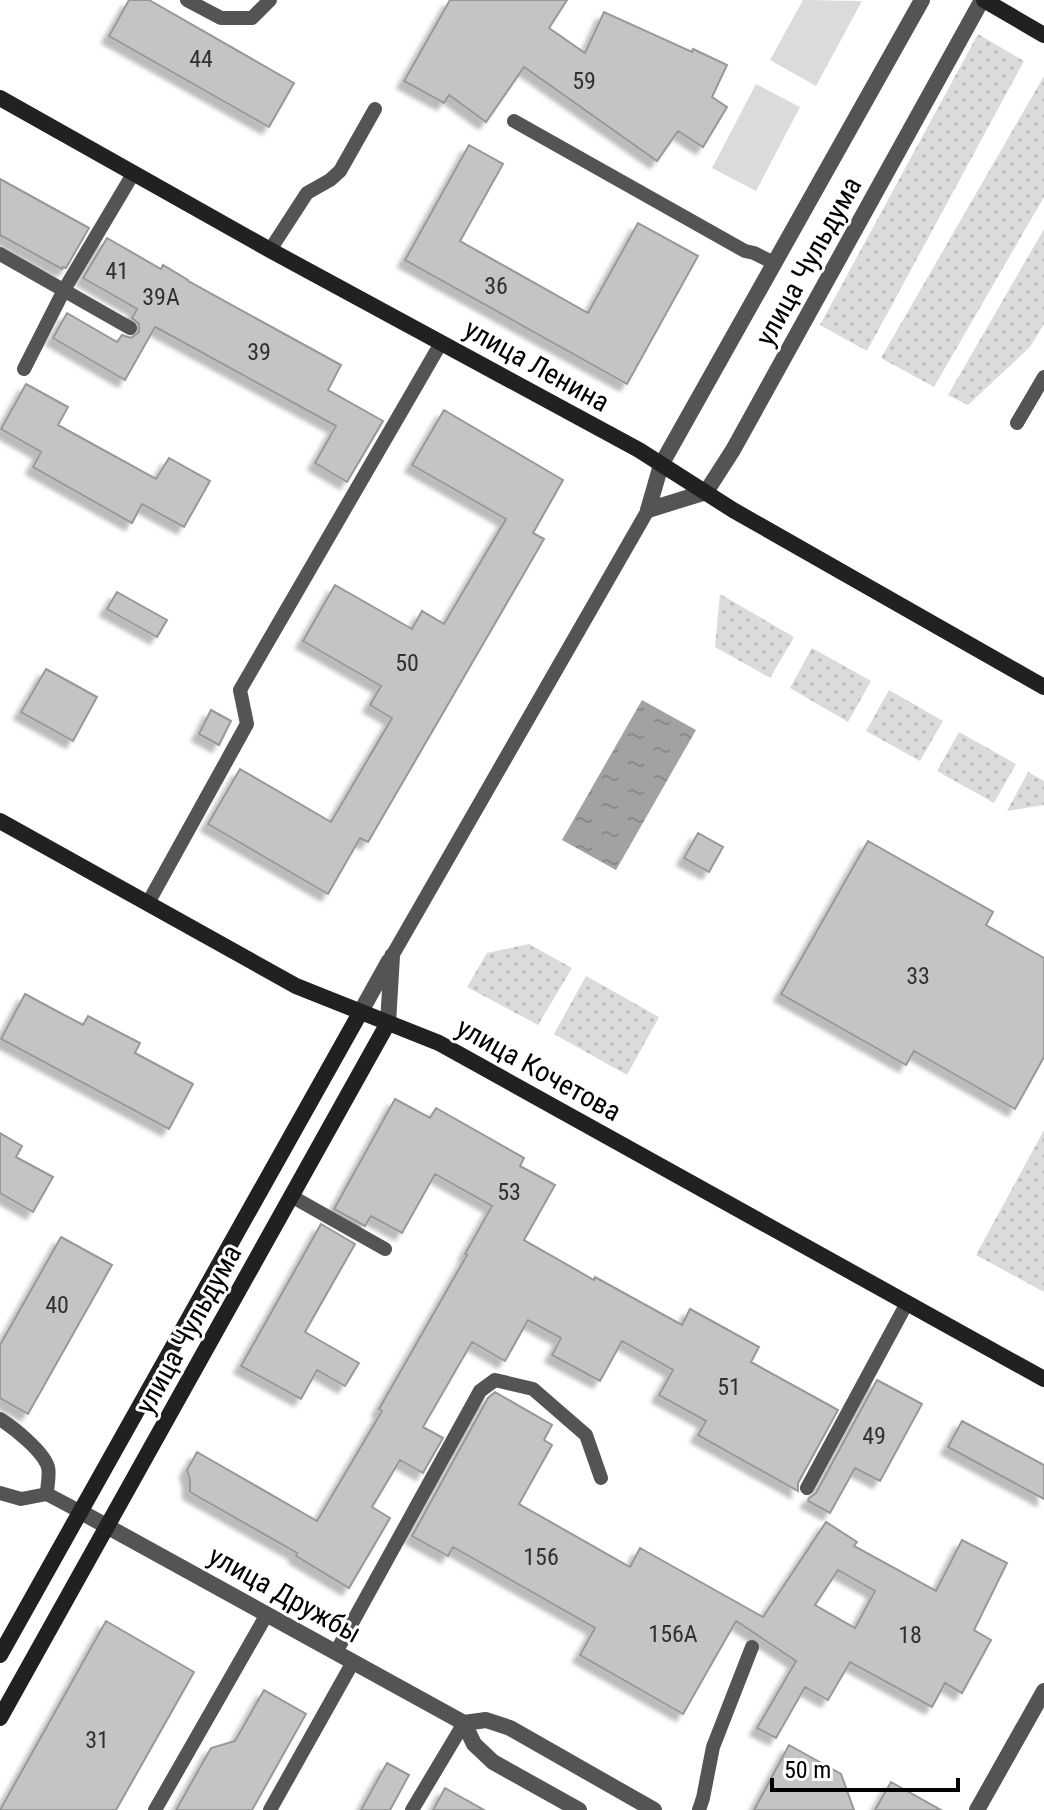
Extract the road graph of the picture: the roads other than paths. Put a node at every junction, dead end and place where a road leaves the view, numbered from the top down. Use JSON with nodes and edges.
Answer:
{"nodes":[{"id":1,"x":187,"y":0,"type":"edge"},
{"id":2,"x":270,"y":0,"type":"edge"},
{"id":3,"x":922,"y":0,"type":"edge"},
{"id":4,"x":983,"y":0,"type":"edge"},
{"id":5,"x":1044,"y":35,"type":"edge"},
{"id":6,"x":0,"y":98,"type":"edge"},
{"id":7,"x":375,"y":109,"type":"dead end"},
{"id":8,"x":514,"y":121,"type":"dead end"},
{"id":9,"x":133,"y":174,"type":"junction"},
{"id":10,"x":270,"y":250,"type":"junction"},
{"id":11,"x":0,"y":254,"type":"edge"},
{"id":12,"x":774,"y":263,"type":"junction"},
{"id":13,"x":64,"y":290,"type":"junction"},
{"id":14,"x":130,"y":328,"type":"dead end"},
{"id":15,"x":441,"y":343,"type":"junction"},
{"id":16,"x":24,"y":369,"type":"dead end"},
{"id":17,"x":1044,"y":377,"type":"edge"},
{"id":18,"x":1017,"y":423,"type":"dead end"},
{"id":19,"x":661,"y":465,"type":"junction"},
{"id":20,"x":706,"y":492,"type":"junction"},
{"id":21,"x":648,"y":510,"type":"junction"},
{"id":22,"x":1044,"y":687,"type":"edge"},
{"id":23,"x":0,"y":821,"type":"edge"},
{"id":24,"x":148,"y":903,"type":"junction"},
{"id":25,"x":392,"y":956,"type":"junction"},
{"id":26,"x":360,"y":1013,"type":"junction"},
{"id":27,"x":388,"y":1023,"type":"junction"},
{"id":28,"x":291,"y":1196,"type":"junction"},
{"id":29,"x":385,"y":1249,"type":"dead end"},
{"id":30,"x":907,"y":1303,"type":"junction"},
{"id":31,"x":1044,"y":1379,"type":"edge"},
{"id":32,"x":0,"y":1419,"type":"edge"},
{"id":33,"x":601,"y":1478,"type":"dead end"},
{"id":34,"x":807,"y":1488,"type":"dead end"},
{"id":35,"x":0,"y":1493,"type":"edge"},
{"id":36,"x":47,"y":1494,"type":"junction"},
{"id":37,"x":81,"y":1512,"type":"junction"},
{"id":38,"x":108,"y":1527,"type":"junction"},
{"id":39,"x":267,"y":1614,"type":"junction"},
{"id":40,"x":752,"y":1647,"type":"dead end"},
{"id":41,"x":336,"y":1652,"type":"junction"},
{"id":42,"x":0,"y":1655,"type":"edge"},
{"id":43,"x":353,"y":1662,"type":"junction"},
{"id":44,"x":1044,"y":1691,"type":"edge"},
{"id":45,"x":0,"y":1718,"type":"edge"},
{"id":46,"x":464,"y":1723,"type":"junction"},
{"id":47,"x":155,"y":1810,"type":"edge"},
{"id":48,"x":270,"y":1810,"type":"edge"},
{"id":49,"x":412,"y":1810,"type":"edge"},
{"id":50,"x":579,"y":1810,"type":"edge"},
{"id":51,"x":654,"y":1810,"type":"edge"},
{"id":52,"x":699,"y":1810,"type":"edge"},
{"id":53,"x":977,"y":1810,"type":"edge"}],
"edges":[{"from":1,"to":2,"type":"lane"},
{"from":3,"to":12,"type":"street","name":"улица Чульдума"},
{"from":4,"to":5,"type":"main road"},
{"from":4,"to":20,"type":"street","name":"улица Чульдума"},
{"from":6,"to":9,"type":"main road","name":"улица Ленина"},
{"from":7,"to":10,"type":"lane"},
{"from":8,"to":12,"type":"lane"},
{"from":9,"to":10,"type":"main road","name":"улица Ленина"},
{"from":9,"to":13,"type":"lane"},
{"from":10,"to":15,"type":"main road","name":"улица Ленина"},
{"from":11,"to":13,"type":"lane"},
{"from":12,"to":19,"type":"street","name":"улица Чульдума"},
{"from":13,"to":14,"type":"lane"},
{"from":13,"to":16,"type":"lane"},
{"from":15,"to":19,"type":"main road","name":"улица Ленина"},
{"from":15,"to":24,"type":"lane"},
{"from":17,"to":18,"type":"lane"},
{"from":19,"to":20,"type":"main road","name":"улица Ленина"},
{"from":19,"to":21,"type":"street","name":"улица Чульдума"},
{"from":20,"to":21,"type":"street"},
{"from":20,"to":22,"type":"main road","name":"улица Ленина"},
{"from":21,"to":25,"type":"lane","name":"улица Чульдума"},
{"from":23,"to":24,"type":"main road","name":"улица Кочетова"},
{"from":24,"to":26,"type":"main road","name":"улица Кочетова"},
{"from":25,"to":26,"type":"street","name":"улица Чульдума"},
{"from":25,"to":27,"type":"street","name":"улица Чульдума"},
{"from":26,"to":27,"type":"main road","name":"улица Кочетова"},
{"from":26,"to":37,"type":"main road","name":"улица Чульдума"},
{"from":27,"to":28,"type":"main road","name":"улица Чульдума"},
{"from":27,"to":30,"type":"main road","name":"улица Кочетова"},
{"from":28,"to":29,"type":"lane"},
{"from":28,"to":38,"type":"main road","name":"улица Чульдума"},
{"from":30,"to":31,"type":"main road","name":"улица Кочетова"},
{"from":30,"to":34,"type":"lane"},
{"from":32,"to":36,"type":"lane"},
{"from":33,"to":41,"type":"lane"},
{"from":35,"to":36,"type":"lane"},
{"from":36,"to":37,"type":"lane"},
{"from":37,"to":38,"type":"street","name":"улица Дружбы"},
{"from":37,"to":42,"type":"main road","name":"улица Чульдума"},
{"from":38,"to":39,"type":"street","name":"улица Дружбы"},
{"from":38,"to":45,"type":"main road","name":"улица Чульдума"},
{"from":39,"to":41,"type":"street","name":"улица Дружбы"},
{"from":39,"to":47,"type":"lane"},
{"from":40,"to":52,"type":"lane"},
{"from":41,"to":43,"type":"street","name":"улица Дружбы"},
{"from":43,"to":46,"type":"street","name":"улица Дружбы"},
{"from":43,"to":48,"type":"lane"},
{"from":44,"to":53,"type":"street"},
{"from":46,"to":49,"type":"lane"},
{"from":46,"to":50,"type":"street","name":"улица Дружбы"},
{"from":46,"to":51,"type":"street","name":"улица Дружбы"}]}
